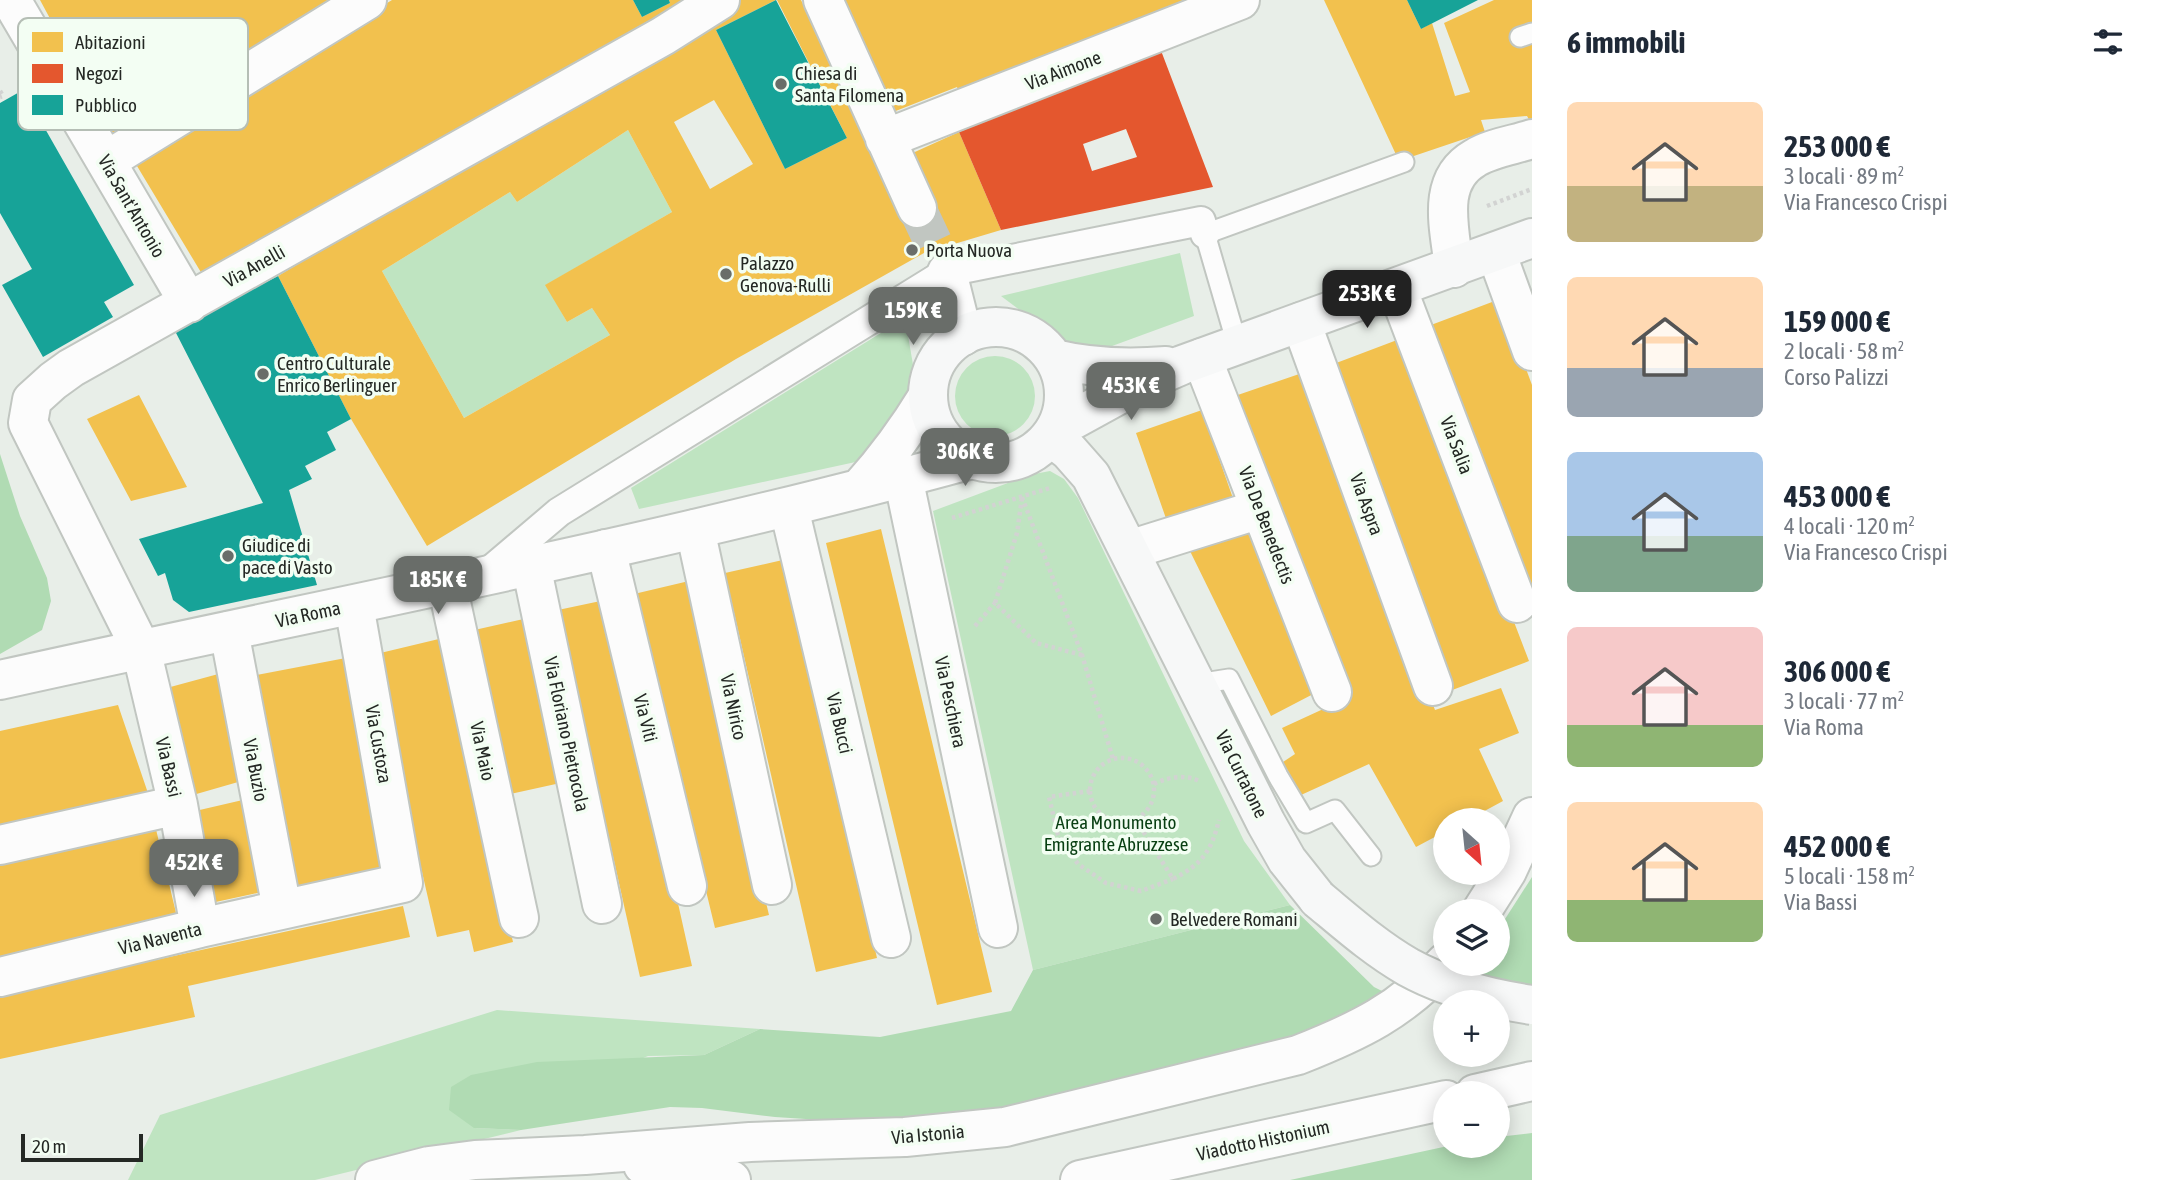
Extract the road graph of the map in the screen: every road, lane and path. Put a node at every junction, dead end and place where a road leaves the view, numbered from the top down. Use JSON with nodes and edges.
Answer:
{"nodes":[{"id":1,"x":4,"y":0,"type":"edge"},
{"id":2,"x":11,"y":0,"type":"edge"},
{"id":3,"x":366,"y":0,"type":"edge"},
{"id":4,"x":720,"y":0,"type":"edge"},
{"id":5,"x":823,"y":0,"type":"edge"},
{"id":6,"x":1240,"y":0,"type":"edge"},
{"id":7,"x":0,"y":6,"type":"edge"},
{"id":8,"x":22,"y":18,"type":"edge"},
{"id":9,"x":248,"y":73,"type":"edge"},
{"id":10,"x":0,"y":91,"type":"edge"},
{"id":11,"x":0,"y":97,"type":"edge"},
{"id":12,"x":88,"y":130,"type":"edge"},
{"id":13,"x":155,"y":130,"type":"edge"},
{"id":14,"x":885,"y":139,"type":"junction"},
{"id":15,"x":1532,"y":139,"type":"edge"},
{"id":16,"x":106,"y":160,"type":"junction"},
{"id":17,"x":1404,"y":162,"type":"dead end"},
{"id":18,"x":917,"y":208,"type":"tunnel mouth"},
{"id":19,"x":1205,"y":234,"type":"junction"},
{"id":20,"x":1532,"y":238,"type":"edge"},
{"id":21,"x":1496,"y":253,"type":"junction"},
{"id":22,"x":1454,"y":268,"type":"junction"},
{"id":23,"x":947,"y":272,"type":"junction"},
{"id":24,"x":1397,"y":288,"type":"junction"},
{"id":25,"x":189,"y":303,"type":"junction"},
{"id":26,"x":1301,"y":322,"type":"junction"},
{"id":27,"x":963,"y":336,"type":"junction"},
{"id":28,"x":1237,"y":344,"type":"junction"},
{"id":29,"x":1532,"y":351,"type":"edge"},
{"id":30,"x":1054,"y":359,"type":"junction"},
{"id":31,"x":1192,"y":361,"type":"junction"},
{"id":32,"x":928,"y":396,"type":"junction"},
{"id":33,"x":1053,"y":433,"type":"junction"},
{"id":34,"x":972,"y":459,"type":"junction"},
{"id":35,"x":903,"y":477,"type":"junction"},
{"id":36,"x":860,"y":488,"type":"junction"},
{"id":37,"x":1098,"y":488,"type":"junction"},
{"id":38,"x":1022,"y":497,"type":"junction"},
{"id":39,"x":789,"y":508,"type":"junction"},
{"id":40,"x":1260,"y":509,"type":"junction"},
{"id":41,"x":695,"y":529,"type":"junction"},
{"id":42,"x":914,"y":530,"type":"junction"},
{"id":43,"x":606,"y":549,"type":"junction"},
{"id":44,"x":1129,"y":550,"type":"junction"},
{"id":45,"x":531,"y":565,"type":"junction"},
{"id":46,"x":484,"y":576,"type":"junction"},
{"id":47,"x":447,"y":584,"type":"junction"},
{"id":48,"x":1517,"y":603,"type":"dead end"},
{"id":49,"x":354,"y":605,"type":"junction"},
{"id":50,"x":229,"y":631,"type":"junction"},
{"id":51,"x":141,"y":649,"type":"junction"},
{"id":52,"x":1082,"y":655,"type":"junction"},
{"id":53,"x":0,"y":680,"type":"edge"},
{"id":54,"x":1197,"y":684,"type":"junction"},
{"id":55,"x":1433,"y":687,"type":"dead end"},
{"id":56,"x":1332,"y":692,"type":"dead end"},
{"id":57,"x":1113,"y":759,"type":"junction"},
{"id":58,"x":1154,"y":784,"type":"junction"},
{"id":59,"x":1206,"y":784,"type":"dead end"},
{"id":60,"x":1090,"y":791,"type":"junction"},
{"id":61,"x":178,"y":804,"type":"junction"},
{"id":62,"x":1219,"y":810,"type":"dead end"},
{"id":63,"x":1532,"y":817,"type":"edge"},
{"id":64,"x":1136,"y":820,"type":"junction"},
{"id":65,"x":0,"y":845,"type":"edge"},
{"id":66,"x":1371,"y":856,"type":"dead end"},
{"id":67,"x":1173,"y":879,"type":"junction"},
{"id":68,"x":403,"y":883,"type":"joint"},
{"id":69,"x":772,"y":885,"type":"dead end"},
{"id":70,"x":687,"y":886,"type":"dead end"},
{"id":71,"x":1489,"y":899,"type":"edge"},
{"id":72,"x":603,"y":904,"type":"dead end"},
{"id":73,"x":282,"y":909,"type":"junction"},
{"id":74,"x":519,"y":918,"type":"dead end"},
{"id":75,"x":200,"y":928,"type":"junction"},
{"id":76,"x":998,"y":928,"type":"dead end"},
{"id":77,"x":891,"y":937,"type":"dead end"},
{"id":78,"x":1433,"y":976,"type":"edge"},
{"id":79,"x":0,"y":977,"type":"edge"},
{"id":80,"x":1532,"y":1005,"type":"edge"},
{"id":81,"x":1532,"y":1081,"type":"edge"},
{"id":82,"x":1510,"y":1086,"type":"edge"},
{"id":83,"x":1433,"y":1103,"type":"edge"},
{"id":84,"x":585,"y":1156,"type":"junction"},
{"id":85,"x":375,"y":1180,"type":"edge"},
{"id":86,"x":731,"y":1180,"type":"edge"},
{"id":87,"x":1080,"y":1180,"type":"edge"}],
"edges":[{"from":1,"to":7,"type":"street"},
{"from":2,"to":8,"type":"street","name":"Via Sant'Antonio"},
{"from":3,"to":9,"type":"street"},
{"from":4,"to":25,"type":"street","name":"Via Anelli"},
{"from":5,"to":14,"type":"street"},
{"from":6,"to":14,"type":"street","name":"Via Aimone"},
{"from":10,"to":11,"type":"path"},
{"from":12,"to":16,"type":"street","name":"Via Sant'Antonio"},
{"from":13,"to":16,"type":"street"},
{"from":14,"to":18,"type":"street"},
{"from":15,"to":22,"type":"street"},
{"from":16,"to":25,"type":"street","name":"Via Sant'Antonio"},
{"from":17,"to":19,"type":"lane"},
{"from":19,"to":23,"type":"street"},
{"from":19,"to":28,"type":"lane"},
{"from":20,"to":21,"type":"main road"},
{"from":21,"to":22,"type":"main road"},
{"from":21,"to":29,"type":"street"},
{"from":22,"to":24,"type":"main road"},
{"from":23,"to":27,"type":"street"},
{"from":23,"to":46,"type":"street"},
{"from":24,"to":26,"type":"main road"},
{"from":24,"to":48,"type":"street","name":"Via Salia"},
{"from":25,"to":51,"type":"street","name":"Via Anelli"},
{"from":26,"to":28,"type":"main road"},
{"from":26,"to":55,"type":"street","name":"Via Aspra"},
{"from":27,"to":30,"type":"main road"},
{"from":27,"to":32,"type":"main road"},
{"from":28,"to":31,"type":"main road"},
{"from":30,"to":31,"type":"main road"},
{"from":30,"to":33,"type":"main road"},
{"from":31,"to":33,"type":"main road"},
{"from":31,"to":40,"type":"street","name":"Via De Benedectis"},
{"from":32,"to":34,"type":"main road"},
{"from":32,"to":36,"type":"street"},
{"from":33,"to":34,"type":"main road"},
{"from":33,"to":37,"type":"main road","name":"Via Curtatone"},
{"from":34,"to":35,"type":"street","name":"Via Roma"},
{"from":35,"to":36,"type":"street","name":"Via Roma"},
{"from":35,"to":42,"type":"street","name":"Via Peschiera"},
{"from":36,"to":39,"type":"street","name":"Via Roma"},
{"from":37,"to":38,"type":"path"},
{"from":37,"to":44,"type":"main road","name":"Via Curtatone"},
{"from":38,"to":42,"type":"path"},
{"from":38,"to":52,"type":"path"},
{"from":38,"to":52,"type":"path"},
{"from":39,"to":41,"type":"street","name":"Via Roma"},
{"from":39,"to":77,"type":"street","name":"Via Bucci"},
{"from":40,"to":44,"type":"street"},
{"from":40,"to":56,"type":"street","name":"Via De Benedectis"},
{"from":41,"to":43,"type":"street","name":"Via Roma"},
{"from":41,"to":69,"type":"street","name":"Via Nirico"},
{"from":42,"to":76,"type":"street","name":"Via Peschiera"},
{"from":43,"to":45,"type":"street","name":"Via Roma"},
{"from":43,"to":70,"type":"street","name":"Via Viti"},
{"from":44,"to":54,"type":"main road","name":"Via Curtatone"},
{"from":45,"to":46,"type":"street","name":"Via Roma"},
{"from":45,"to":72,"type":"street","name":"Via Floriano Pietrocola"},
{"from":46,"to":47,"type":"street","name":"Via Roma"},
{"from":47,"to":49,"type":"street","name":"Via Roma"},
{"from":47,"to":74,"type":"street","name":"Via Maio"},
{"from":49,"to":50,"type":"street","name":"Via Roma"},
{"from":49,"to":68,"type":"street","name":"Via Custoza"},
{"from":50,"to":51,"type":"street","name":"Via Roma"},
{"from":50,"to":73,"type":"street","name":"Via Buzio"},
{"from":51,"to":53,"type":"street","name":"Via Roma"},
{"from":51,"to":61,"type":"street","name":"Via Bassi"},
{"from":52,"to":57,"type":"path"},
{"from":54,"to":66,"type":"lane"},
{"from":54,"to":80,"type":"main road","name":"Via Curtatone","bridge":true},
{"from":57,"to":58,"type":"path"},
{"from":57,"to":60,"type":"path"},
{"from":58,"to":59,"type":"path"},
{"from":58,"to":64,"type":"path"},
{"from":60,"to":64,"type":"path"},
{"from":60,"to":67,"type":"path"},
{"from":61,"to":65,"type":"street"},
{"from":61,"to":75,"type":"street","name":"Via Bassi"},
{"from":62,"to":67,"type":"path"},
{"from":63,"to":71,"type":"street"},
{"from":64,"to":67,"type":"path"},
{"from":68,"to":73,"type":"street","name":"Via Naventa"},
{"from":73,"to":75,"type":"street","name":"Via Naventa"},
{"from":75,"to":79,"type":"street","name":"Via Naventa"},
{"from":78,"to":84,"type":"street","name":"Via Istonia"},
{"from":81,"to":82,"type":"street"},
{"from":83,"to":87,"type":"street","name":"Viadotto Histonium"},
{"from":84,"to":85,"type":"street","name":"Via Istonia"},
{"from":84,"to":86,"type":"street"}]}
